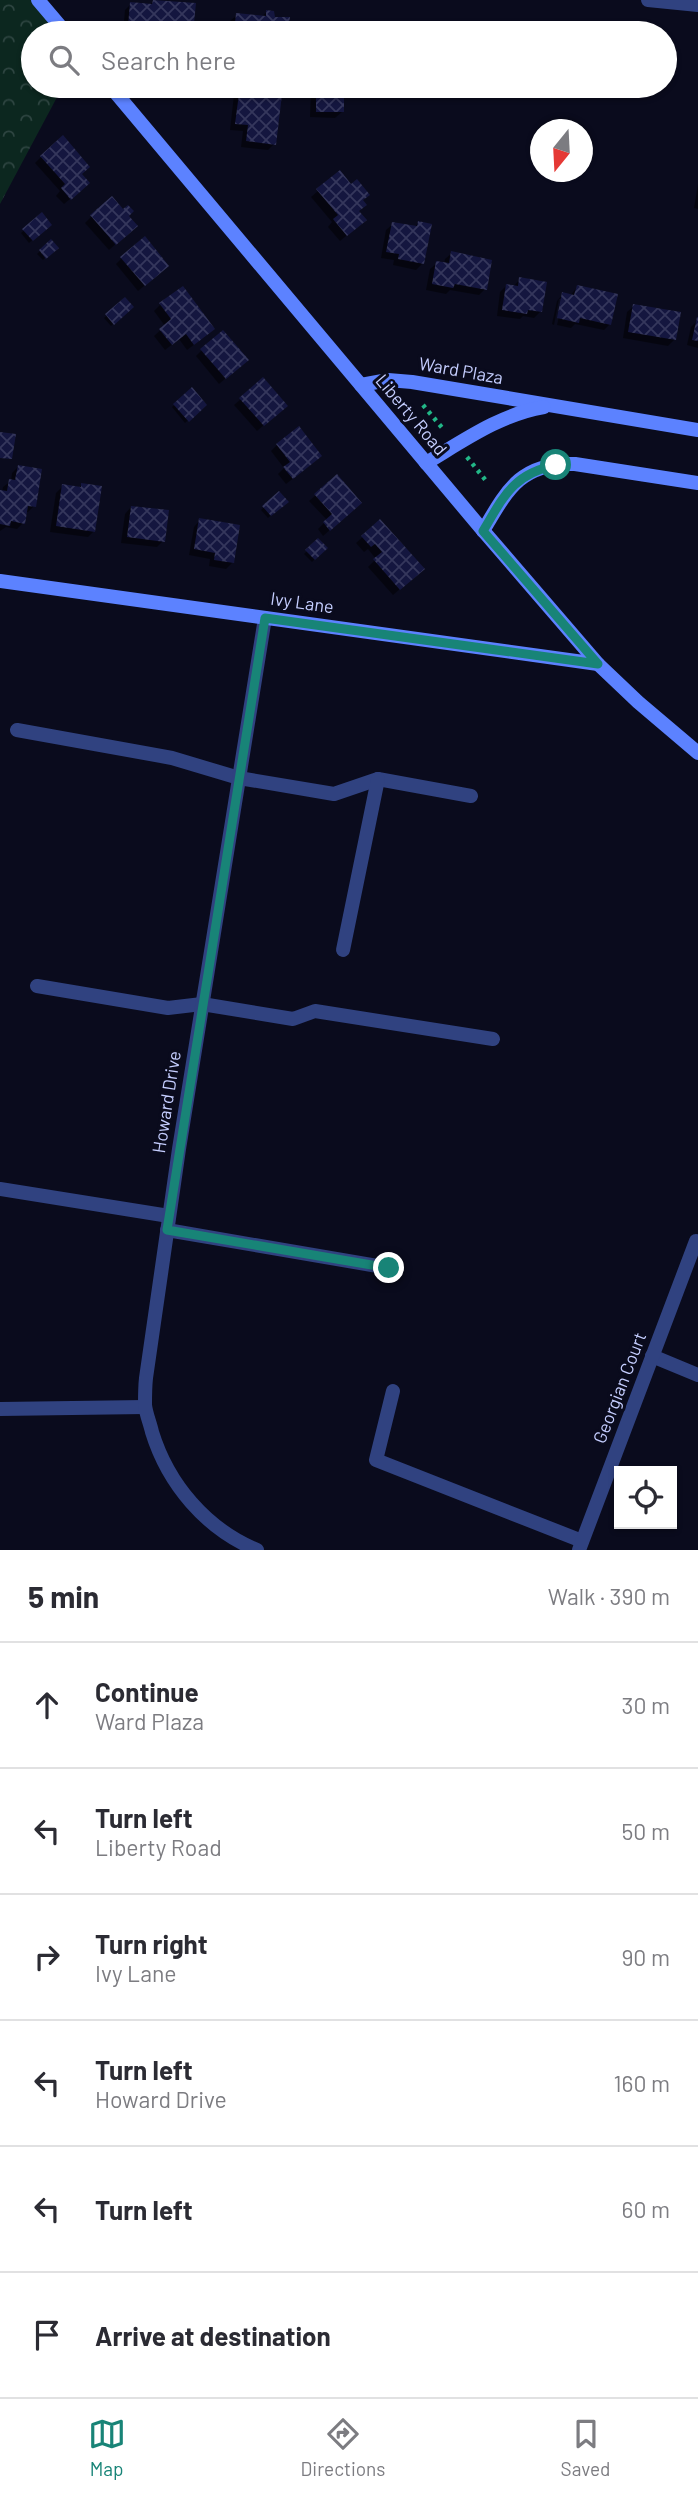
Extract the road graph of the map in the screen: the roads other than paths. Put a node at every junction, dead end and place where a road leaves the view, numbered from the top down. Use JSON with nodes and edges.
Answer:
{"nodes":[{"id":1,"x":38,"y":0,"type":"edge"},
{"id":2,"x":648,"y":0,"type":"edge"},
{"id":3,"x":698,"y":5,"type":"edge"},
{"id":4,"x":56,"y":21,"type":"edge"},
{"id":5,"x":120,"y":98,"type":"edge"},
{"id":6,"x":361,"y":386,"type":"junction"},
{"id":7,"x":555,"y":405,"type":"junction"},
{"id":8,"x":698,"y":430,"type":"edge"},
{"id":9,"x":426,"y":463,"type":"junction"},
{"id":10,"x":698,"y":483,"type":"edge"},
{"id":11,"x":483,"y":531,"type":"junction"},
{"id":12,"x":0,"y":581,"type":"edge"},
{"id":13,"x":265,"y":618,"type":"junction"},
{"id":14,"x":598,"y":664,"type":"junction"},
{"id":15,"x":18,"y":730,"type":"dead end"},
{"id":16,"x":698,"y":753,"type":"edge"},
{"id":17,"x":239,"y":778,"type":"junction"},
{"id":18,"x":378,"y":779,"type":"junction"},
{"id":19,"x":471,"y":796,"type":"dead end"},
{"id":20,"x":344,"y":950,"type":"dead end"},
{"id":21,"x":37,"y":986,"type":"dead end"},
{"id":22,"x":202,"y":1004,"type":"junction"},
{"id":23,"x":493,"y":1039,"type":"dead end"},
{"id":24,"x":0,"y":1189,"type":"edge"},
{"id":25,"x":168,"y":1223,"type":"junction"},
{"id":26,"x":696,"y":1241,"type":"edge"},
{"id":27,"x":389,"y":1268,"type":"dead end"},
{"id":28,"x":652,"y":1356,"type":"junction"},
{"id":29,"x":698,"y":1374,"type":"edge"},
{"id":30,"x":393,"y":1391,"type":"dead end"},
{"id":31,"x":145,"y":1407,"type":"junction"},
{"id":32,"x":0,"y":1409,"type":"edge"},
{"id":33,"x":581,"y":1546,"type":"edge"},
{"id":34,"x":257,"y":1550,"type":"edge"}],
"edges":[{"from":1,"to":4,"type":"street"},
{"from":2,"to":3,"type":"street"},
{"from":5,"to":6,"type":"street","name":"Liberty Road"},
{"from":6,"to":7,"type":"street","name":"Ward Plaza"},
{"from":6,"to":9,"type":"street","name":"Liberty Road"},
{"from":7,"to":8,"type":"street","name":"Ward Plaza"},
{"from":7,"to":9,"type":"street","name":"Ward Plaza"},
{"from":9,"to":11,"type":"street","name":"Liberty Road"},
{"from":10,"to":11,"type":"street"},
{"from":11,"to":14,"type":"street","name":"Liberty Road"},
{"from":12,"to":13,"type":"street","name":"Ivy Lane"},
{"from":13,"to":14,"type":"street","name":"Ivy Lane"},
{"from":13,"to":17,"type":"street","name":"Howard Drive"},
{"from":14,"to":16,"type":"street","name":"Liberty Road"},
{"from":15,"to":17,"type":"street"},
{"from":17,"to":18,"type":"street"},
{"from":17,"to":22,"type":"street","name":"Howard Drive"},
{"from":18,"to":19,"type":"street"},
{"from":18,"to":20,"type":"street"},
{"from":21,"to":22,"type":"street"},
{"from":22,"to":23,"type":"street"},
{"from":22,"to":25,"type":"street","name":"Howard Drive"},
{"from":24,"to":25,"type":"street"},
{"from":25,"to":27,"type":"street"},
{"from":25,"to":31,"type":"street","name":"Howard Drive"},
{"from":26,"to":28,"type":"street","name":"Georgian Court"},
{"from":28,"to":29,"type":"street"},
{"from":28,"to":33,"type":"street","name":"Georgian Court"},
{"from":30,"to":33,"type":"street"},
{"from":31,"to":32,"type":"street"},
{"from":31,"to":34,"type":"street","name":"Howard Drive"}]}
